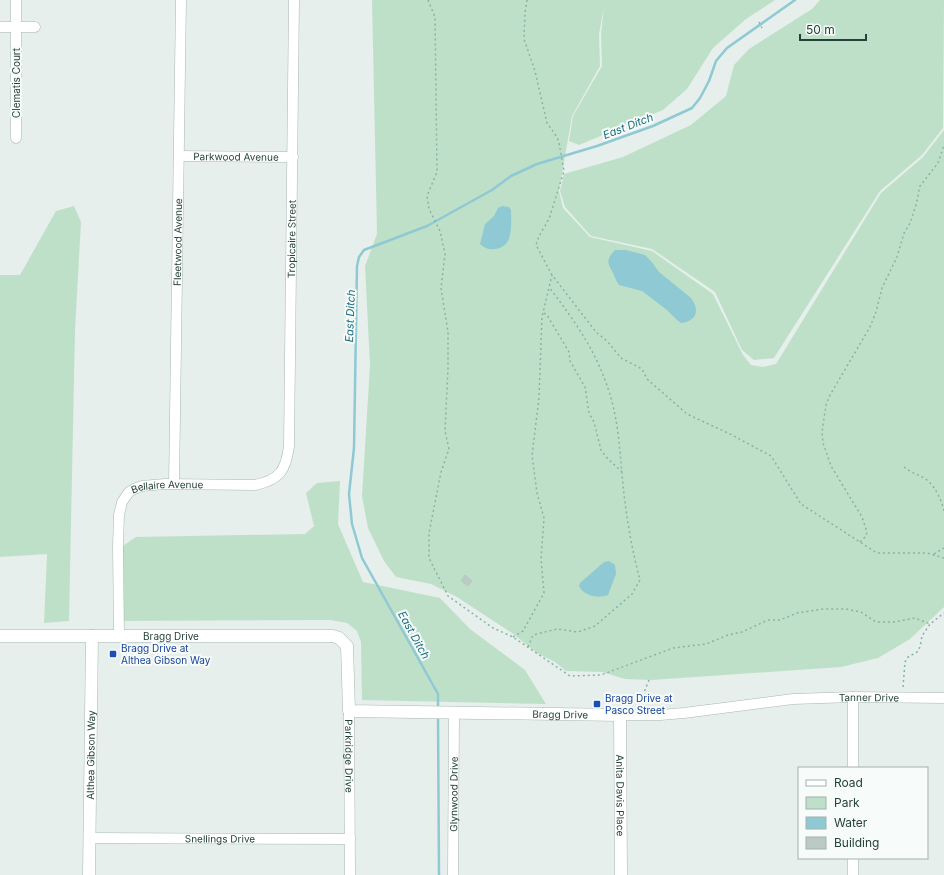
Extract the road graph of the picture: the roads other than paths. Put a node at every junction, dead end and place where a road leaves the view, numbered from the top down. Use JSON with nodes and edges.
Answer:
{"nodes":[{"id":1,"x":16,"y":0,"type":"edge"},
{"id":2,"x":180,"y":0,"type":"edge"},
{"id":3,"x":294,"y":0,"type":"edge"},
{"id":4,"x":0,"y":27,"type":"edge"},
{"id":5,"x":16,"y":27,"type":"junction"},
{"id":6,"x":35,"y":27,"type":"dead end"},
{"id":7,"x":16,"y":138,"type":"dead end"},
{"id":8,"x":178,"y":156,"type":"junction"},
{"id":9,"x":293,"y":157,"type":"junction"},
{"id":10,"x":279,"y":475,"type":"joint"},
{"id":11,"x":174,"y":484,"type":"junction"},
{"id":12,"x":0,"y":636,"type":"edge"},
{"id":13,"x":92,"y":636,"type":"junction"},
{"id":14,"x":119,"y":636,"type":"junction"},
{"id":15,"x":342,"y":640,"type":"joint"},
{"id":16,"x":853,"y":697,"type":"junction"},
{"id":17,"x":944,"y":698,"type":"edge"},
{"id":18,"x":793,"y":699,"type":"joint"},
{"id":19,"x":349,"y":711,"type":"junction"},
{"id":20,"x":450,"y":712,"type":"junction"},
{"id":21,"x":620,"y":715,"type":"junction"},
{"id":22,"x":853,"y":767,"type":"edge"},
{"id":23,"x":89,"y":838,"type":"junction"},
{"id":24,"x":350,"y":839,"type":"junction"},
{"id":25,"x":853,"y":859,"type":"edge"},
{"id":26,"x":89,"y":875,"type":"edge"},
{"id":27,"x":350,"y":875,"type":"edge"},
{"id":28,"x":453,"y":875,"type":"edge"},
{"id":29,"x":620,"y":875,"type":"edge"},
{"id":30,"x":852,"y":875,"type":"edge"}],
"edges":[{"from":1,"to":5,"type":"street","name":"Clematis Court"},
{"from":2,"to":8,"type":"street","name":"Fleetwood Avenue"},
{"from":3,"to":9,"type":"street","name":"Tropicaire Street"},
{"from":4,"to":5,"type":"street"},
{"from":5,"to":6,"type":"street"},
{"from":5,"to":7,"type":"street","name":"Clematis Court"},
{"from":8,"to":9,"type":"street","name":"Parkwood Avenue"},
{"from":8,"to":11,"type":"street","name":"Fleetwood Avenue"},
{"from":9,"to":10,"type":"street","name":"Tropicaire Street"},
{"from":10,"to":11,"type":"street","name":"Bellaire Avenue"},
{"from":11,"to":14,"type":"street","name":"Bellaire Avenue"},
{"from":12,"to":13,"type":"street","name":"Bragg Drive"},
{"from":13,"to":14,"type":"street","name":"Bragg Drive"},
{"from":13,"to":23,"type":"street","name":"Althea Gibson Way"},
{"from":14,"to":15,"type":"street","name":"Bragg Drive"},
{"from":15,"to":19,"type":"street","name":"Parkridge Drive"},
{"from":16,"to":17,"type":"street","name":"Tanner Drive"},
{"from":16,"to":18,"type":"street","name":"Tanner Drive"},
{"from":16,"to":22,"type":"street"},
{"from":18,"to":21,"type":"street","name":"Bragg Drive"},
{"from":19,"to":20,"type":"street","name":"Bragg Drive"},
{"from":19,"to":24,"type":"street","name":"Parkridge Drive"},
{"from":20,"to":21,"type":"street","name":"Bragg Drive"},
{"from":20,"to":28,"type":"street","name":"Glynwood Drive"},
{"from":21,"to":29,"type":"street","name":"Anita Davis Place"},
{"from":23,"to":24,"type":"street","name":"Snellings Drive"},
{"from":23,"to":26,"type":"street","name":"Althea Gibson Way"},
{"from":24,"to":27,"type":"street","name":"Parkridge Drive"},
{"from":25,"to":30,"type":"street"}]}
